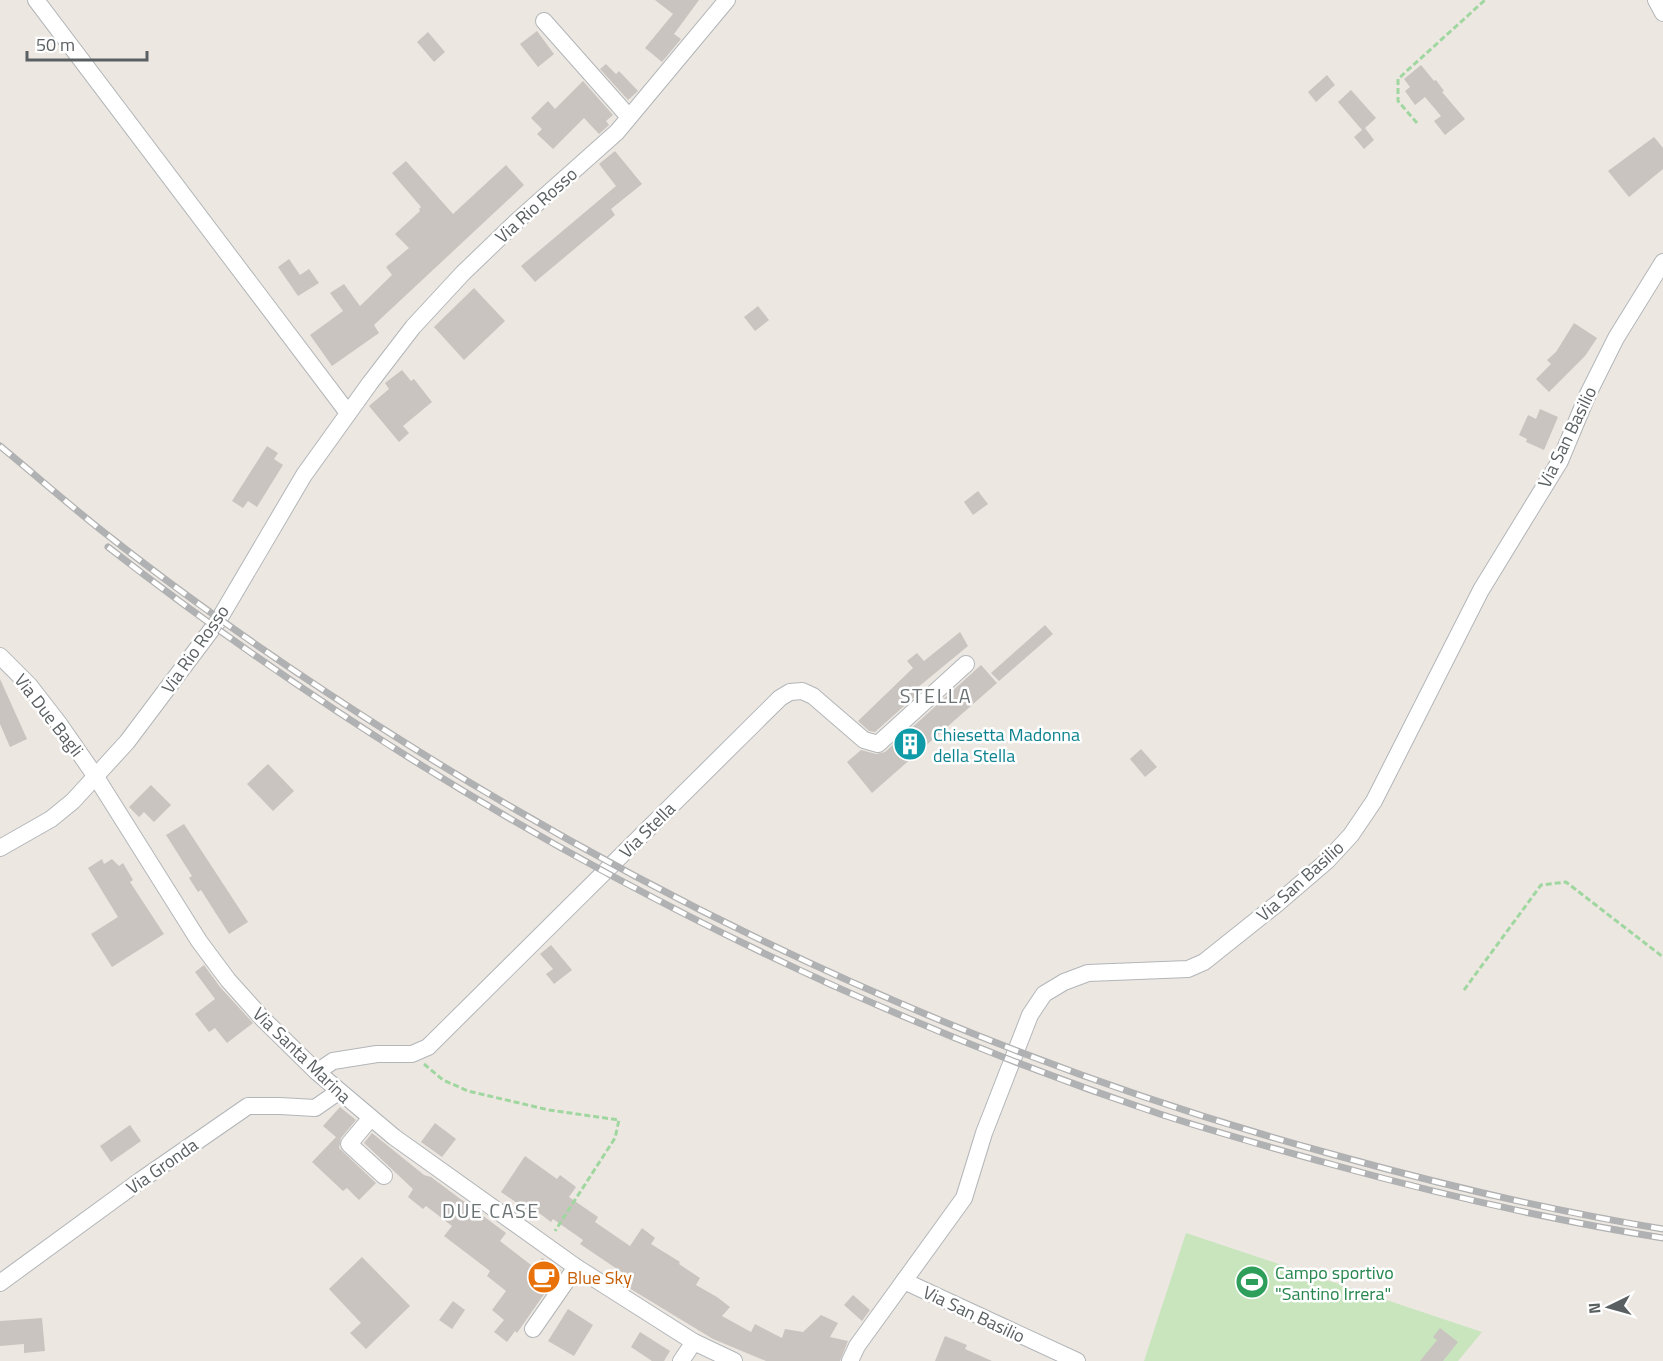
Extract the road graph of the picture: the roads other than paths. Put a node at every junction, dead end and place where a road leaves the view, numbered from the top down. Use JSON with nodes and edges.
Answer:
{"nodes":[{"id":1,"x":36,"y":0,"type":"edge"},
{"id":2,"x":727,"y":0,"type":"edge"},
{"id":3,"x":1656,"y":0,"type":"edge"},
{"id":4,"x":1663,"y":13,"type":"edge"},
{"id":5,"x":544,"y":21,"type":"dead end"},
{"id":6,"x":629,"y":117,"type":"junction"},
{"id":7,"x":1663,"y":262,"type":"edge"},
{"id":8,"x":348,"y":413,"type":"junction"},
{"id":9,"x":0,"y":656,"type":"edge"},
{"id":10,"x":966,"y":664,"type":"dead end"},
{"id":11,"x":96,"y":777,"type":"junction"},
{"id":12,"x":0,"y":848,"type":"edge"},
{"id":13,"x":316,"y":1072,"type":"junction"},
{"id":14,"x":338,"y":1092,"type":"junction"},
{"id":15,"x":370,"y":1119,"type":"junction"},
{"id":16,"x":384,"y":1176,"type":"dead end"},
{"id":17,"x":576,"y":1267,"type":"junction"},
{"id":18,"x":904,"y":1281,"type":"junction"},
{"id":19,"x":0,"y":1283,"type":"edge"},
{"id":20,"x":533,"y":1329,"type":"dead end"},
{"id":21,"x":694,"y":1341,"type":"junction"},
{"id":22,"x":681,"y":1361,"type":"edge"},
{"id":23,"x":734,"y":1361,"type":"edge"},
{"id":24,"x":850,"y":1361,"type":"edge"},
{"id":25,"x":1077,"y":1361,"type":"edge"}],
"edges":[{"from":1,"to":8,"type":"street"},
{"from":2,"to":6,"type":"street","name":"Via Rio Rosso"},
{"from":3,"to":4,"type":"street"},
{"from":5,"to":6,"type":"street"},
{"from":6,"to":8,"type":"street","name":"Via Rio Rosso"},
{"from":7,"to":18,"type":"street","name":"Via San Basilio"},
{"from":8,"to":11,"type":"street","name":"Via Rio Rosso"},
{"from":9,"to":11,"type":"street","name":"Via Due Bagli"},
{"from":10,"to":13,"type":"street","name":"Via Stella"},
{"from":11,"to":12,"type":"street","name":"Via Rio Rosso"},
{"from":11,"to":13,"type":"street","name":"Via Santa Marina"},
{"from":13,"to":14,"type":"street","name":"Via Santa Marina"},
{"from":14,"to":15,"type":"street","name":"Via Santa Marina"},
{"from":14,"to":19,"type":"street","name":"Via Gronda"},
{"from":15,"to":16,"type":"street"},
{"from":15,"to":17,"type":"street","name":"Via Santa Marina"},
{"from":17,"to":20,"type":"street"},
{"from":17,"to":21,"type":"street","name":"Via Santa Marina"},
{"from":18,"to":24,"type":"street","name":"Via San Basilio"},
{"from":18,"to":25,"type":"street","name":"Via San Basilio"},
{"from":21,"to":22,"type":"street"},
{"from":21,"to":23,"type":"street","name":"Via Santa Marina"}]}
